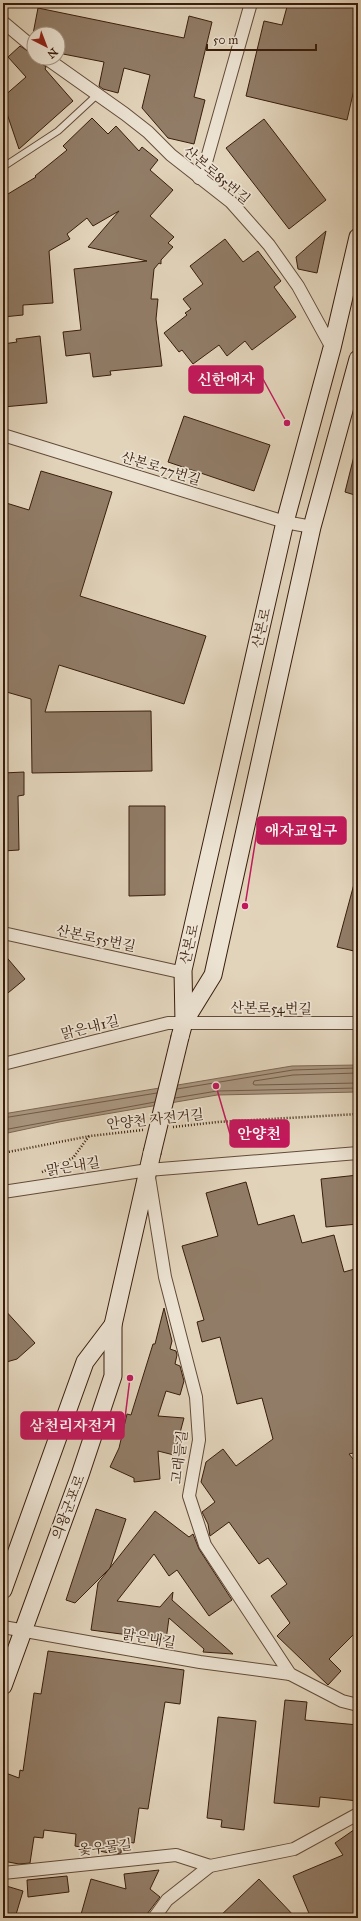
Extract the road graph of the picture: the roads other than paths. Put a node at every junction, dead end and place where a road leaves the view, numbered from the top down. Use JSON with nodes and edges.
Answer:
{"nodes":[{"id":1,"x":251,"y":3,"type":"edge"},
{"id":2,"x":3,"y":22,"type":"edge"},
{"id":3,"x":26,"y":41,"type":"edge"},
{"id":4,"x":58,"y":66,"type":"edge"},
{"id":5,"x":98,"y":94,"type":"junction"},
{"id":6,"x":3,"y":167,"type":"edge"},
{"id":7,"x":199,"y":178,"type":"junction"},
{"id":8,"x":358,"y":236,"type":"edge"},
{"id":9,"x":332,"y":348,"type":"junction"},
{"id":10,"x":358,"y":359,"type":"edge"},
{"id":11,"x":3,"y":435,"type":"edge"},
{"id":12,"x":286,"y":522,"type":"junction"},
{"id":13,"x":312,"y":527,"type":"junction"},
{"id":14,"x":3,"y":933,"type":"edge"},
{"id":15,"x":182,"y":970,"type":"junction"},
{"id":16,"x":358,"y":1023,"type":"edge"},
{"id":17,"x":182,"y":1030,"type":"junction"},
{"id":18,"x":3,"y":1064,"type":"edge"},
{"id":19,"x":358,"y":1153,"type":"edge"},
{"id":20,"x":148,"y":1170,"type":"junction"},
{"id":21,"x":3,"y":1192,"type":"edge"},
{"id":22,"x":113,"y":1325,"type":"junction"},
{"id":23,"x":3,"y":1590,"type":"edge"},
{"id":24,"x":3,"y":1627,"type":"edge"},
{"id":25,"x":23,"y":1629,"type":"junction"},
{"id":26,"x":290,"y":1674,"type":"junction"},
{"id":27,"x":3,"y":1686,"type":"edge"},
{"id":28,"x":358,"y":1705,"type":"edge"},
{"id":29,"x":358,"y":1814,"type":"edge"},
{"id":30,"x":210,"y":1866,"type":"junction"},
{"id":31,"x":3,"y":1874,"type":"edge"},
{"id":32,"x":154,"y":1918,"type":"edge"}],
"edges":[{"from":1,"to":7,"type":"street"},
{"from":2,"to":3,"type":"street"},
{"from":4,"to":5,"type":"street","name":"산본로85번길"},
{"from":5,"to":6,"type":"lane"},
{"from":5,"to":7,"type":"street","name":"산본로85번길"},
{"from":7,"to":9,"type":"street","name":"산본로85번길"},
{"from":8,"to":9,"type":"street","name":"산본로"},
{"from":9,"to":12,"type":"street","name":"산본로"},
{"from":10,"to":13,"type":"street","name":"산본로"},
{"from":11,"to":12,"type":"street","name":"산본로77번길"},
{"from":12,"to":13,"type":"street","name":"산본로77번길"},
{"from":12,"to":15,"type":"street","name":"산본로"},
{"from":13,"to":17,"type":"street","name":"산본로"},
{"from":14,"to":15,"type":"street","name":"산본로55번길"},
{"from":15,"to":17,"type":"street","name":"산본로"},
{"from":16,"to":17,"type":"street","name":"산본로54번길"},
{"from":17,"to":18,"type":"street","name":"맑은내1길"},
{"from":17,"to":20,"type":"street","name":"의왕군포로","bridge":true},
{"from":19,"to":20,"type":"street","name":"맑은내길"},
{"from":20,"to":21,"type":"street","name":"맑은내길"},
{"from":20,"to":22,"type":"street","name":"의왕군포로"},
{"from":20,"to":26,"type":"street","name":"고래들길"},
{"from":22,"to":23,"type":"street","name":"의왕군포로"},
{"from":22,"to":25,"type":"street","name":"의왕군포로"},
{"from":24,"to":25,"type":"street","name":"맑은내길"},
{"from":25,"to":26,"type":"street","name":"맑은내길"},
{"from":25,"to":27,"type":"street","name":"의왕군포로"},
{"from":26,"to":28,"type":"street","name":"고래들길"},
{"from":29,"to":30,"type":"street"},
{"from":30,"to":31,"type":"street","name":"옻우물길"},
{"from":30,"to":32,"type":"street"}]}
